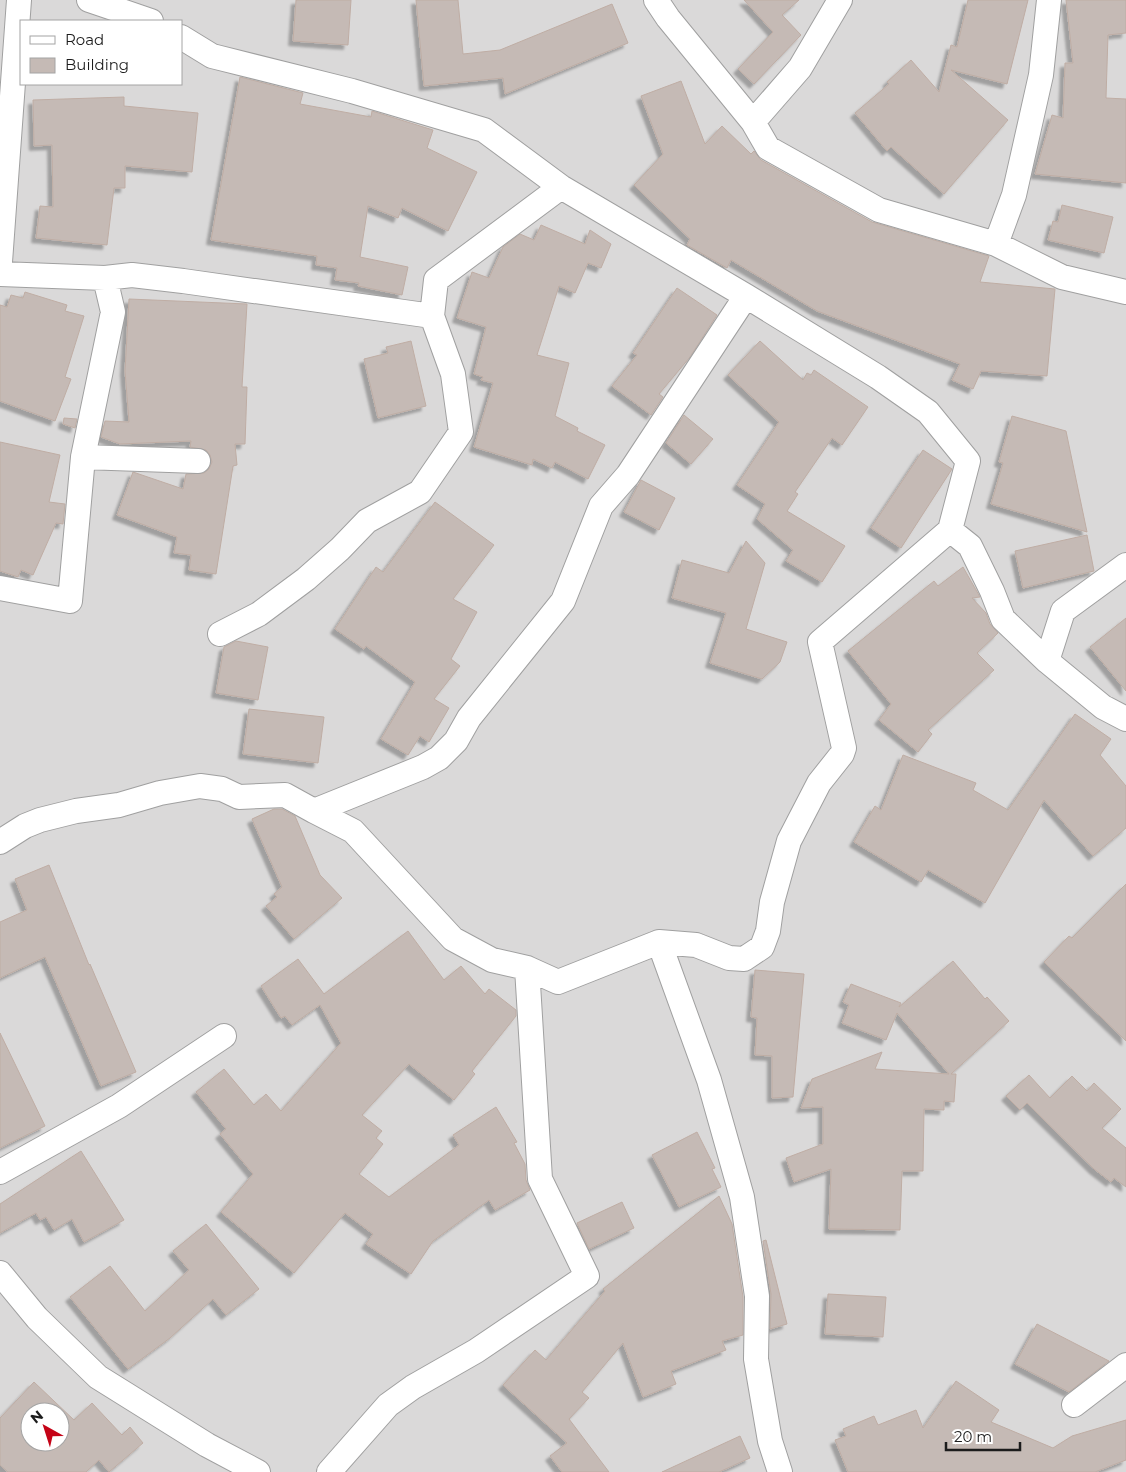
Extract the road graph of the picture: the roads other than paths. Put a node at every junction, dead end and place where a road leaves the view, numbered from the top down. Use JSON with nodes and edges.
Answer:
{"nodes":[{"id":1,"x":19,"y":0,"type":"edge"},
{"id":2,"x":89,"y":0,"type":"edge"},
{"id":3,"x":656,"y":0,"type":"edge"},
{"id":4,"x":840,"y":0,"type":"edge"},
{"id":5,"x":1049,"y":0,"type":"edge"},
{"id":6,"x":148,"y":20,"type":"edge"},
{"id":7,"x":182,"y":38,"type":"edge"},
{"id":8,"x":753,"y":122,"type":"junction"},
{"id":9,"x":561,"y":187,"type":"junction"},
{"id":10,"x":996,"y":244,"type":"junction"},
{"id":11,"x":0,"y":262,"type":"edge"},
{"id":12,"x":0,"y":274,"type":"edge"},
{"id":13,"x":105,"y":278,"type":"junction"},
{"id":14,"x":1126,"y":292,"type":"edge"},
{"id":15,"x":746,"y":296,"type":"junction"},
{"id":16,"x":432,"y":316,"type":"junction"},
{"id":17,"x":83,"y":457,"type":"junction"},
{"id":18,"x":198,"y":461,"type":"dead end"},
{"id":19,"x":950,"y":530,"type":"junction"},
{"id":20,"x":1126,"y":565,"type":"edge"},
{"id":21,"x":0,"y":588,"type":"edge"},
{"id":22,"x":220,"y":634,"type":"dead end"},
{"id":23,"x":1047,"y":661,"type":"junction"},
{"id":24,"x":1126,"y":719,"type":"edge"},
{"id":25,"x":368,"y":789,"type":"junction"},
{"id":26,"x":314,"y":811,"type":"junction"},
{"id":27,"x":353,"y":831,"type":"junction"},
{"id":28,"x":0,"y":842,"type":"edge"},
{"id":29,"x":659,"y":942,"type":"junction"},
{"id":30,"x":527,"y":968,"type":"junction"},
{"id":31,"x":224,"y":1036,"type":"dead end"},
{"id":32,"x":0,"y":1172,"type":"edge"},
{"id":33,"x":0,"y":1273,"type":"edge"},
{"id":34,"x":1126,"y":1365,"type":"edge"},
{"id":35,"x":1074,"y":1405,"type":"dead end"},
{"id":36,"x":258,"y":1472,"type":"edge"},
{"id":37,"x":329,"y":1472,"type":"edge"},
{"id":38,"x":780,"y":1472,"type":"edge"}],
"edges":[{"from":1,"to":11,"type":"street"},
{"from":2,"to":6,"type":"street"},
{"from":3,"to":8,"type":"street"},
{"from":4,"to":8,"type":"street"},
{"from":5,"to":10,"type":"street"},
{"from":7,"to":9,"type":"street"},
{"from":8,"to":10,"type":"street"},
{"from":9,"to":15,"type":"street"},
{"from":9,"to":16,"type":"street"},
{"from":10,"to":14,"type":"street"},
{"from":12,"to":13,"type":"street"},
{"from":13,"to":16,"type":"street"},
{"from":13,"to":17,"type":"street"},
{"from":15,"to":19,"type":"street"},
{"from":15,"to":25,"type":"street"},
{"from":16,"to":22,"type":"street"},
{"from":17,"to":18,"type":"street"},
{"from":17,"to":21,"type":"street"},
{"from":19,"to":23,"type":"street"},
{"from":19,"to":29,"type":"street"},
{"from":20,"to":23,"type":"street"},
{"from":23,"to":24,"type":"street"},
{"from":25,"to":26,"type":"street"},
{"from":25,"to":27,"type":"street"},
{"from":26,"to":27,"type":"street"},
{"from":26,"to":28,"type":"street"},
{"from":27,"to":30,"type":"street"},
{"from":29,"to":30,"type":"street"},
{"from":29,"to":38,"type":"street"},
{"from":30,"to":37,"type":"street"},
{"from":31,"to":32,"type":"street"},
{"from":33,"to":36,"type":"street"},
{"from":34,"to":35,"type":"street"}]}
